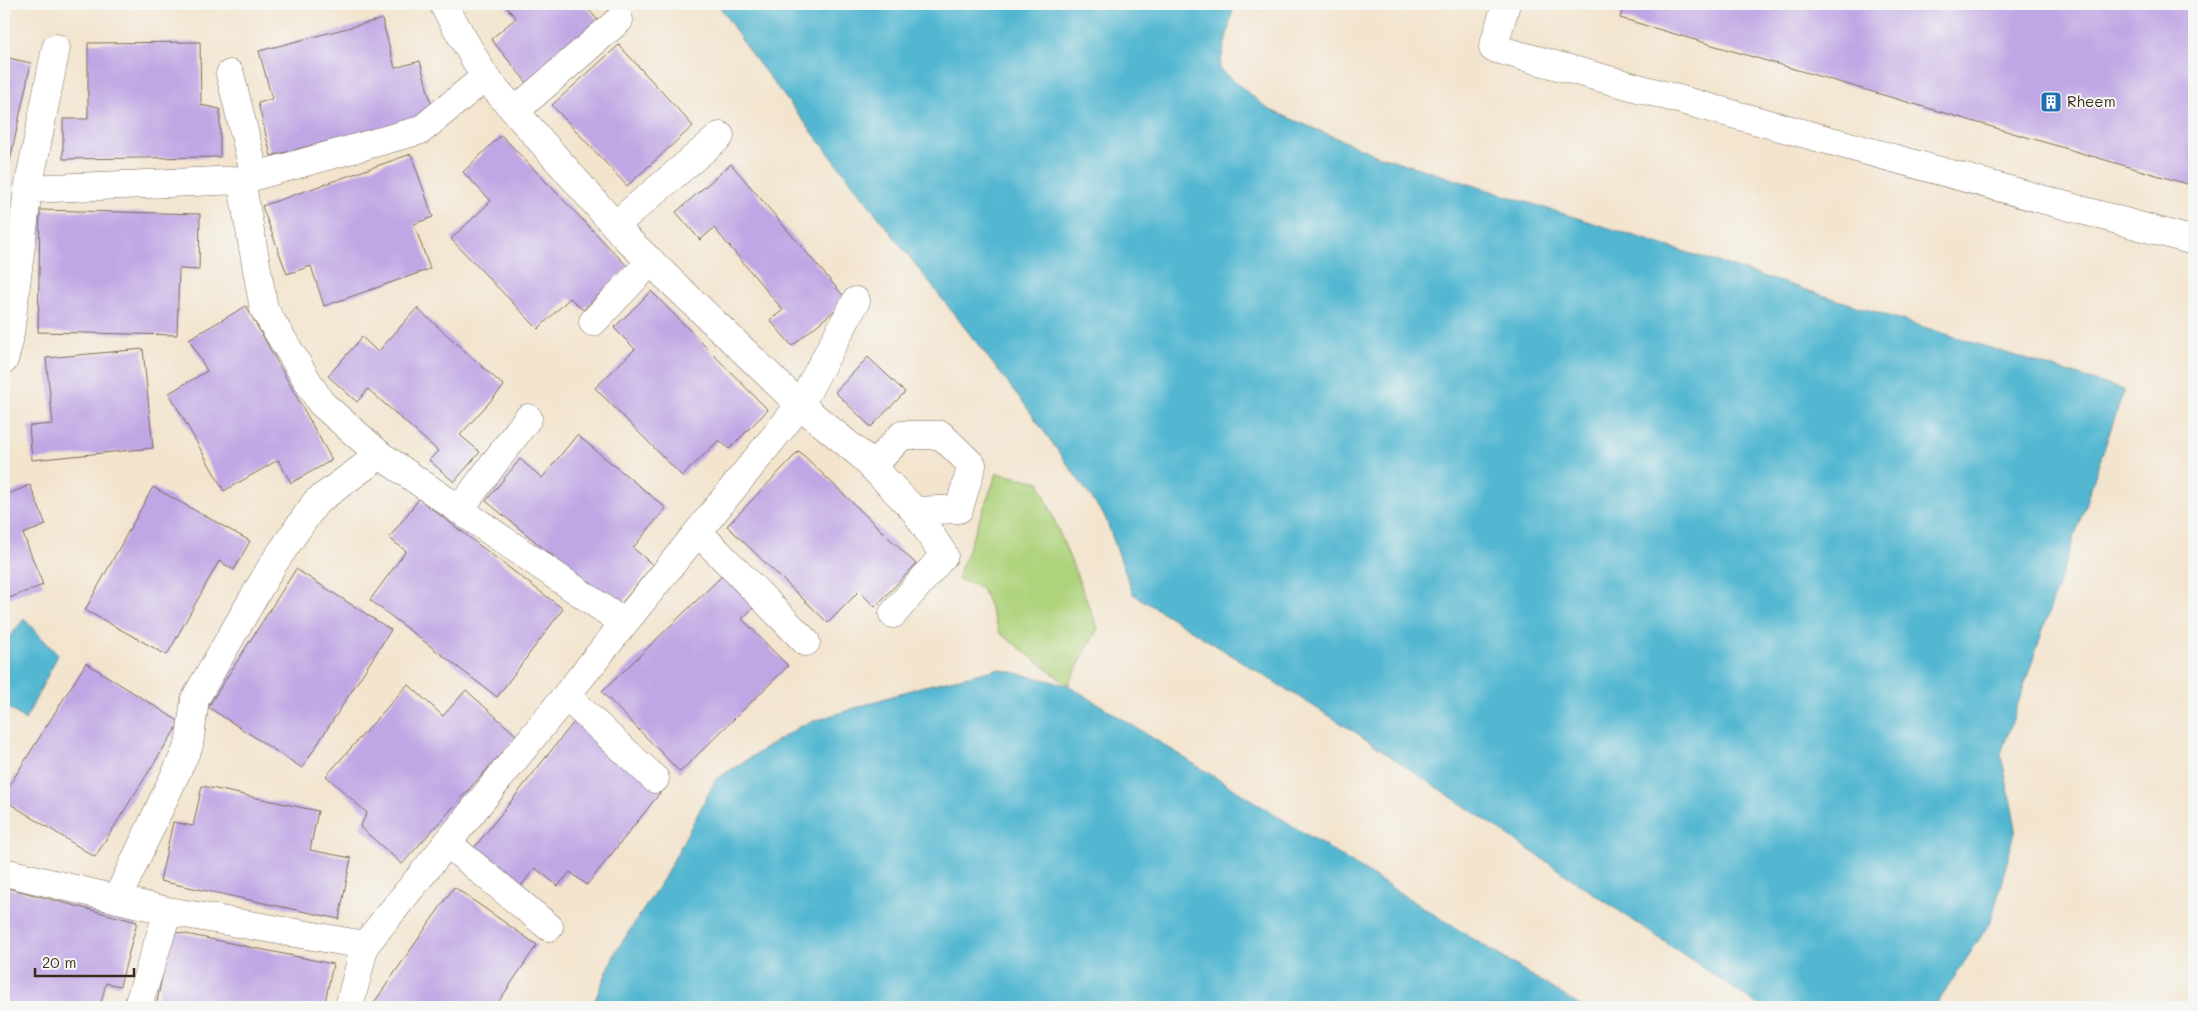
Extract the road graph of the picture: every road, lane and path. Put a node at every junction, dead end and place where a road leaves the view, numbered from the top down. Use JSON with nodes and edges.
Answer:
{"nodes":[{"id":1,"x":443,"y":4,"type":"edge"},
{"id":2,"x":1506,"y":4,"type":"edge"},
{"id":3,"x":619,"y":20,"type":"dead end"},
{"id":4,"x":56,"y":48,"type":"dead end"},
{"id":5,"x":230,"y":74,"type":"dead end"},
{"id":6,"x":486,"y":77,"type":"junction"},
{"id":7,"x":515,"y":110,"type":"junction"},
{"id":8,"x":720,"y":136,"type":"dead end"},
{"id":9,"x":248,"y":178,"type":"junction"},
{"id":10,"x":28,"y":189,"type":"junction"},
{"id":11,"x":615,"y":225,"type":"junction"},
{"id":12,"x":2194,"y":241,"type":"edge"},
{"id":13,"x":651,"y":261,"type":"junction"},
{"id":14,"x":856,"y":301,"type":"dead end"},
{"id":15,"x":593,"y":322,"type":"dead end"},
{"id":16,"x":4,"y":360,"type":"edge"},
{"id":17,"x":800,"y":405,"type":"junction"},
{"id":18,"x":528,"y":418,"type":"dead end"},
{"id":19,"x":380,"y":455,"type":"junction"},
{"id":20,"x":872,"y":467,"type":"junction"},
{"id":21,"x":459,"y":510,"type":"junction"},
{"id":22,"x":915,"y":511,"type":"junction"},
{"id":23,"x":698,"y":532,"type":"junction"},
{"id":24,"x":893,"y":614,"type":"dead end"},
{"id":25,"x":624,"y":623,"type":"junction"},
{"id":26,"x":806,"y":642,"type":"dead end"},
{"id":27,"x":566,"y":696,"type":"junction"},
{"id":28,"x":655,"y":779,"type":"dead end"},
{"id":29,"x":447,"y":843,"type":"junction"},
{"id":30,"x":4,"y":872,"type":"edge"},
{"id":31,"x":117,"y":899,"type":"junction"},
{"id":32,"x":168,"y":911,"type":"junction"},
{"id":33,"x":550,"y":927,"type":"dead end"},
{"id":34,"x":365,"y":945,"type":"junction"},
{"id":35,"x":138,"y":1006,"type":"edge"},
{"id":36,"x":348,"y":1007,"type":"edge"}],
"edges":[{"from":1,"to":6,"type":"lane"},
{"from":2,"to":12,"type":"lane"},
{"from":3,"to":7,"type":"lane"},
{"from":4,"to":10,"type":"lane"},
{"from":5,"to":9,"type":"lane"},
{"from":6,"to":7,"type":"lane"},
{"from":6,"to":9,"type":"lane"},
{"from":7,"to":11,"type":"lane"},
{"from":8,"to":11,"type":"lane"},
{"from":9,"to":10,"type":"lane"},
{"from":9,"to":19,"type":"lane"},
{"from":10,"to":16,"type":"lane"},
{"from":11,"to":13,"type":"lane"},
{"from":13,"to":15,"type":"lane"},
{"from":13,"to":17,"type":"lane"},
{"from":14,"to":17,"type":"lane"},
{"from":17,"to":20,"type":"lane"},
{"from":17,"to":23,"type":"lane"},
{"from":18,"to":21,"type":"lane"},
{"from":19,"to":21,"type":"lane"},
{"from":19,"to":31,"type":"lane"},
{"from":20,"to":22,"type":"lane"},
{"from":20,"to":22,"type":"lane"},
{"from":21,"to":25,"type":"lane"},
{"from":22,"to":24,"type":"lane"},
{"from":23,"to":25,"type":"lane"},
{"from":23,"to":26,"type":"lane"},
{"from":25,"to":27,"type":"lane"},
{"from":27,"to":28,"type":"lane"},
{"from":27,"to":29,"type":"lane"},
{"from":29,"to":33,"type":"lane"},
{"from":29,"to":34,"type":"lane"},
{"from":30,"to":31,"type":"lane"},
{"from":31,"to":32,"type":"lane"},
{"from":32,"to":34,"type":"lane"},
{"from":32,"to":35,"type":"lane"},
{"from":34,"to":36,"type":"lane"}]}
